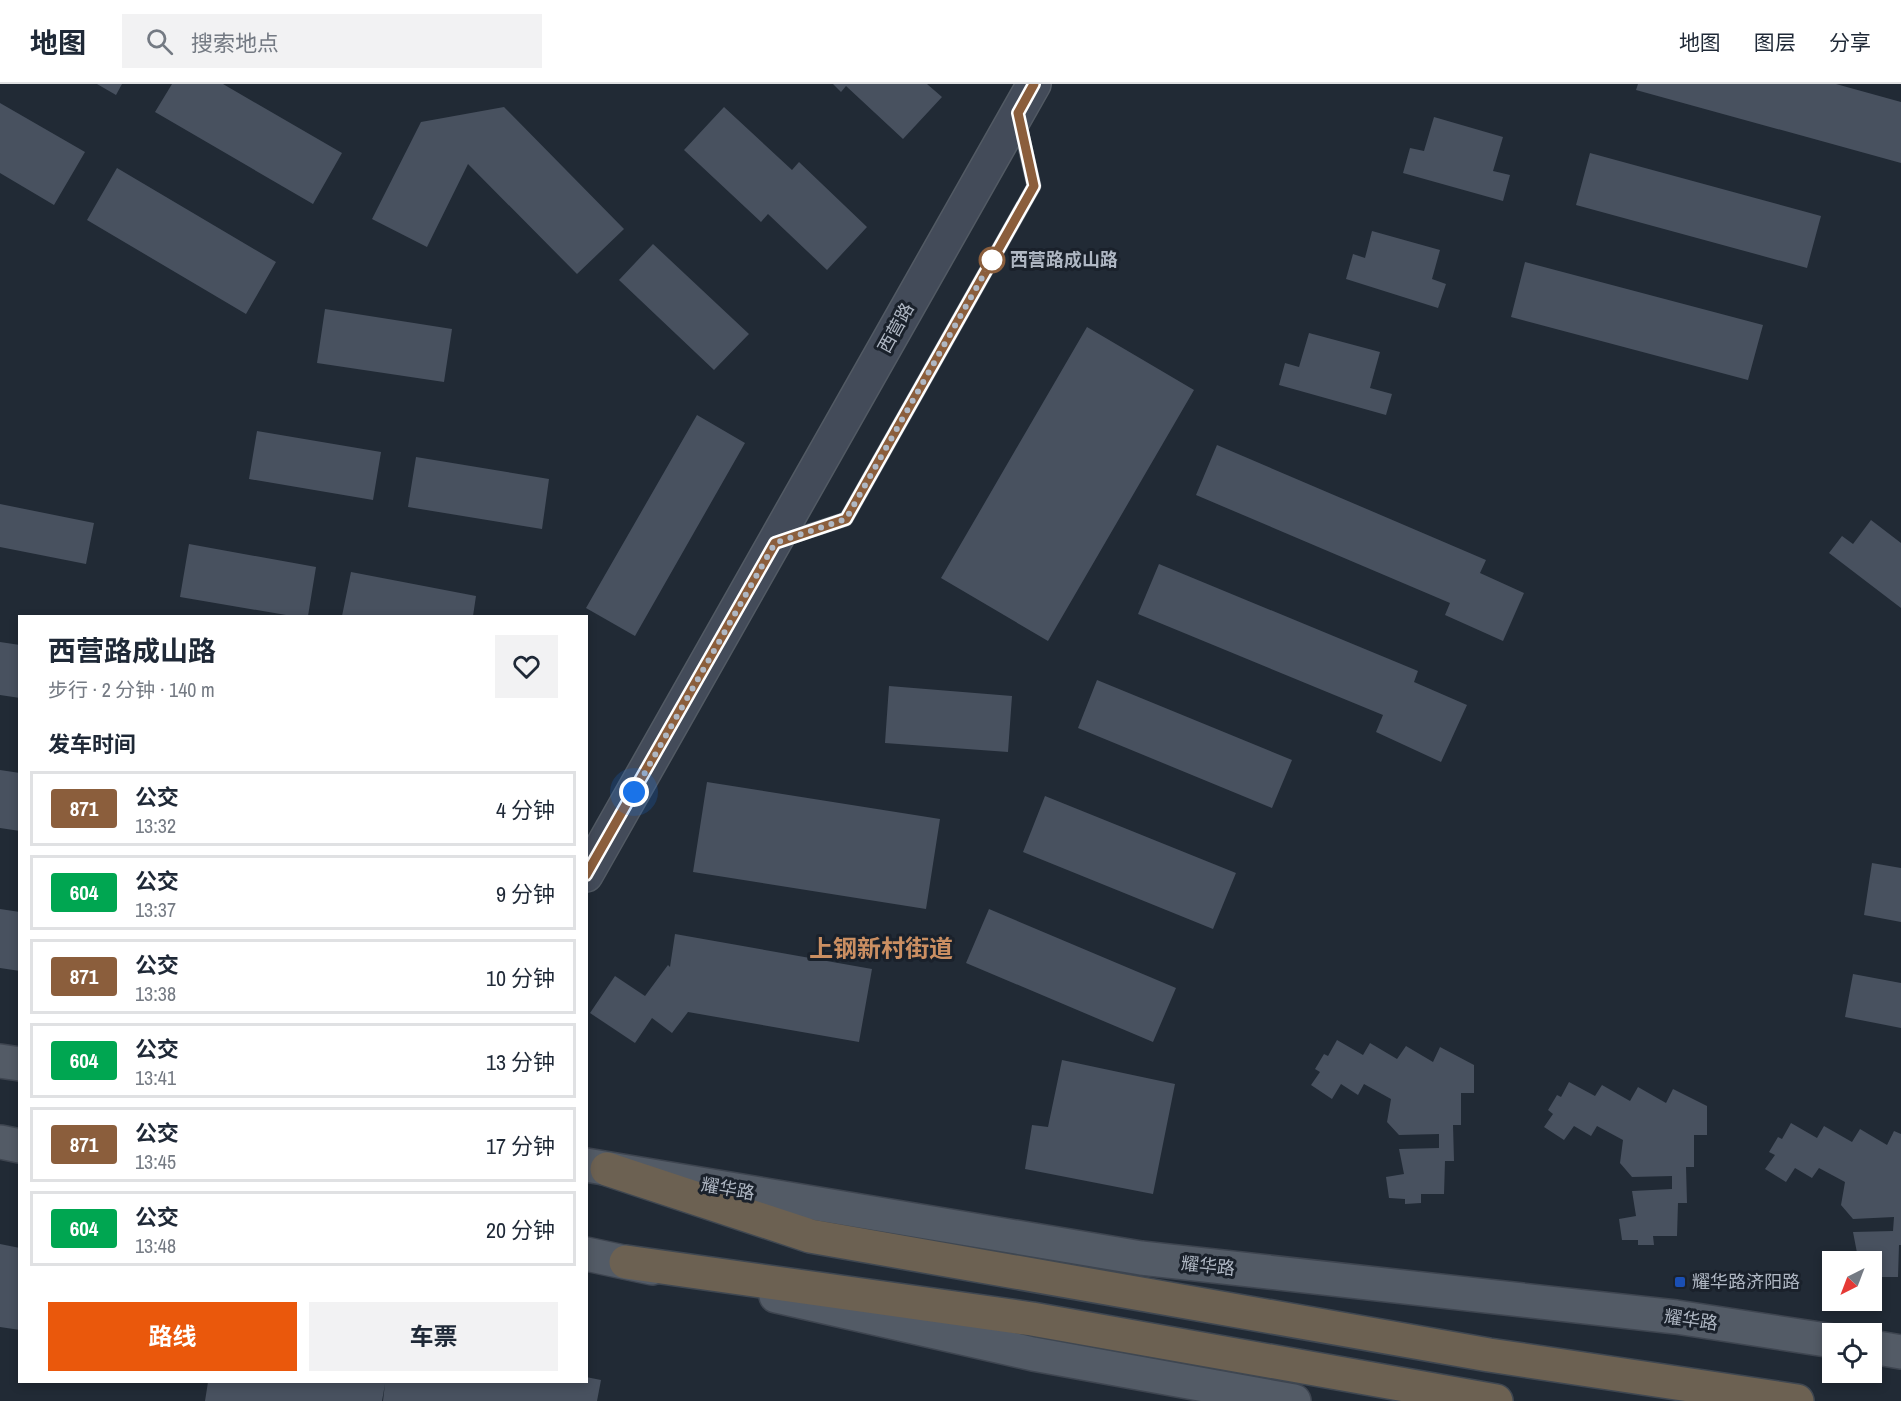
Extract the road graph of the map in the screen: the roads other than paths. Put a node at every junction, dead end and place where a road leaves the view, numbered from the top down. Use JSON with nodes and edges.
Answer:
{"nodes":[{"id":1,"x":1034,"y":84,"type":"edge"},
{"id":2,"x":1018,"y":113,"type":"junction"},
{"id":3,"x":775,"y":543,"type":"junction"},
{"id":4,"x":588,"y":871,"type":"edge"},
{"id":5,"x":0,"y":1061,"type":"edge"},
{"id":6,"x":18,"y":1064,"type":"edge"},
{"id":7,"x":0,"y":1142,"type":"edge"},
{"id":8,"x":18,"y":1146,"type":"edge"},
{"id":9,"x":597,"y":1167,"type":"edge"},
{"id":10,"x":588,"y":1254,"type":"edge"},
{"id":11,"x":626,"y":1262,"type":"junction"},
{"id":12,"x":1822,"y":1339,"type":"edge"},
{"id":13,"x":1882,"y":1349,"type":"edge"},
{"id":14,"x":1901,"y":1352,"type":"edge"},
{"id":15,"x":1294,"y":1401,"type":"edge"},
{"id":16,"x":1496,"y":1401,"type":"edge"},
{"id":17,"x":1797,"y":1401,"type":"edge"}],
"edges":[{"from":1,"to":2,"type":"street","name":"西营路"},
{"from":2,"to":3,"type":"street","name":"西营路"},
{"from":2,"to":3,"type":"lane"},
{"from":3,"to":4,"type":"street","name":"西营路"},
{"from":5,"to":6,"type":"main road"},
{"from":7,"to":8,"type":"main road"},
{"from":9,"to":12,"type":"main road","name":"耀华路"},
{"from":9,"to":17,"type":"highway"},
{"from":10,"to":11,"type":"main road"},
{"from":11,"to":15,"type":"main road"},
{"from":11,"to":16,"type":"highway"},
{"from":13,"to":14,"type":"main road"}]}
